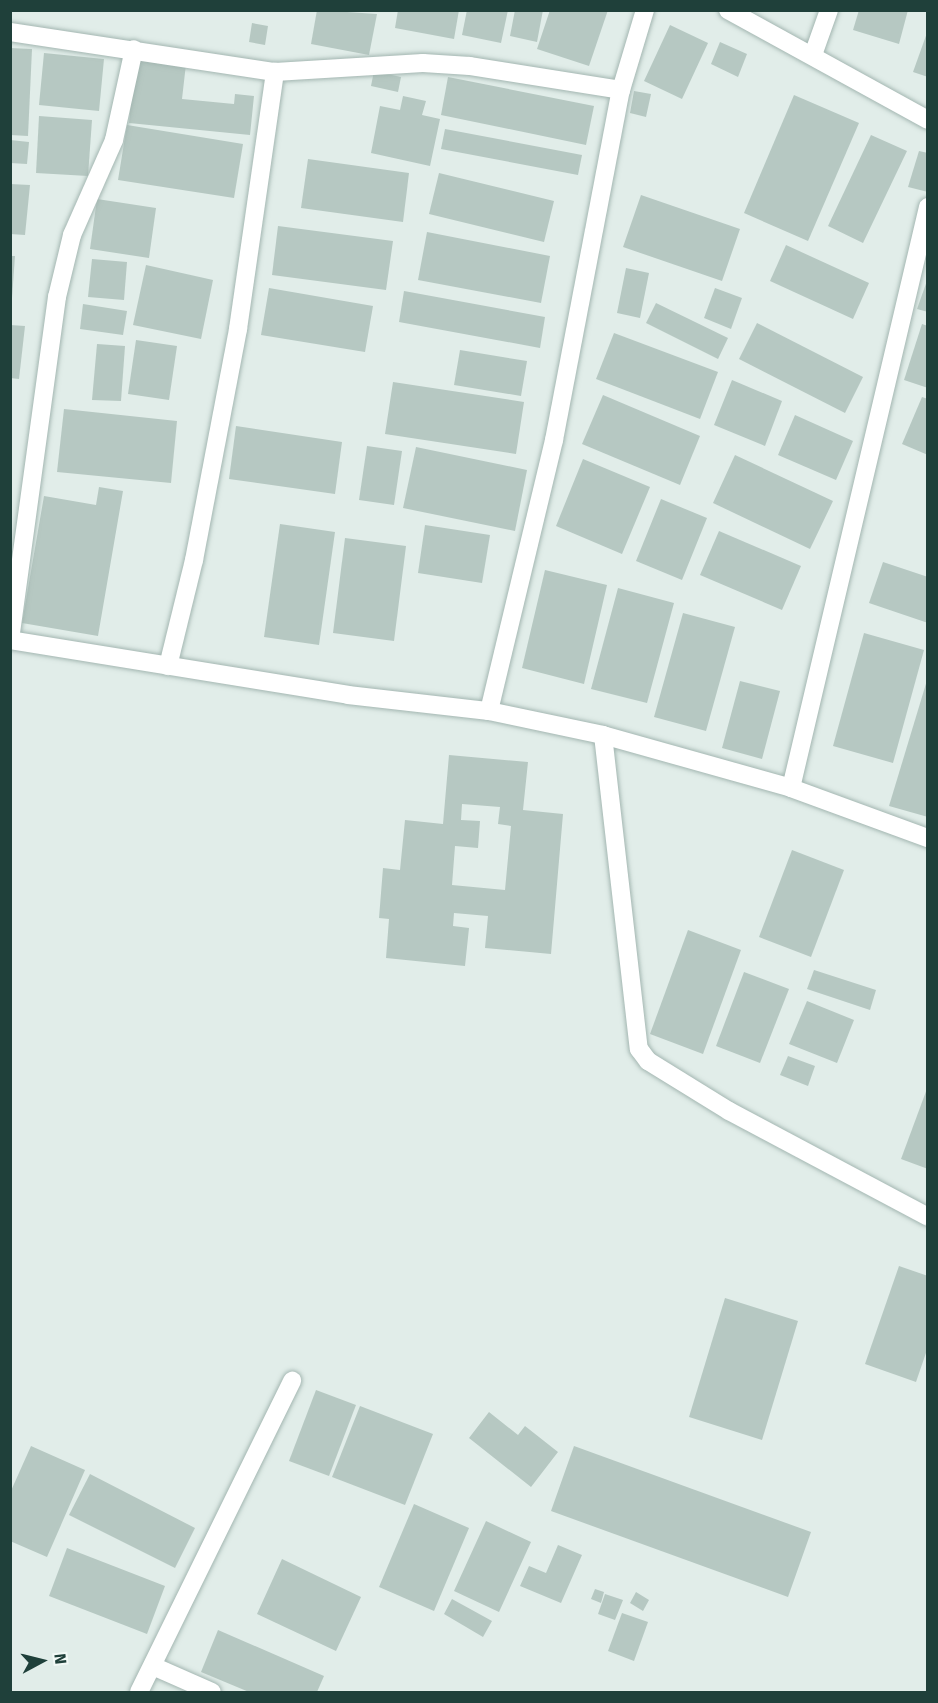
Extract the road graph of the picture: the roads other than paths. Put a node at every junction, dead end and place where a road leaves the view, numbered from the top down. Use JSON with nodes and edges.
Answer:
{"nodes":[{"id":1,"x":645,"y":10,"type":"edge"},
{"id":2,"x":729,"y":10,"type":"edge"},
{"id":3,"x":829,"y":10,"type":"edge"},
{"id":4,"x":10,"y":32,"type":"edge"},
{"id":5,"x":134,"y":49,"type":"junction"},
{"id":6,"x":813,"y":56,"type":"junction"},
{"id":7,"x":275,"y":72,"type":"junction"},
{"id":8,"x":621,"y":90,"type":"junction"},
{"id":9,"x":927,"y":120,"type":"edge"},
{"id":10,"x":927,"y":207,"type":"edge"},
{"id":11,"x":10,"y":640,"type":"edge"},
{"id":12,"x":168,"y":666,"type":"junction"},
{"id":13,"x":489,"y":711,"type":"junction"},
{"id":14,"x":603,"y":735,"type":"junction"},
{"id":15,"x":790,"y":788,"type":"junction"},
{"id":16,"x":927,"y":838,"type":"edge"},
{"id":17,"x":927,"y":1217,"type":"edge"},
{"id":18,"x":292,"y":1381,"type":"dead end"},
{"id":19,"x":155,"y":1666,"type":"junction"},
{"id":20,"x":139,"y":1692,"type":"edge"},
{"id":21,"x":212,"y":1692,"type":"edge"}],
"edges":[{"from":1,"to":8,"type":"street"},
{"from":2,"to":6,"type":"street"},
{"from":3,"to":6,"type":"street"},
{"from":4,"to":5,"type":"street"},
{"from":5,"to":7,"type":"street"},
{"from":5,"to":11,"type":"street"},
{"from":6,"to":9,"type":"street"},
{"from":7,"to":8,"type":"street"},
{"from":7,"to":12,"type":"street"},
{"from":8,"to":13,"type":"street"},
{"from":10,"to":15,"type":"street"},
{"from":11,"to":12,"type":"street"},
{"from":12,"to":13,"type":"street"},
{"from":13,"to":14,"type":"street"},
{"from":14,"to":15,"type":"street"},
{"from":14,"to":17,"type":"street"},
{"from":15,"to":16,"type":"street"},
{"from":18,"to":19,"type":"street"},
{"from":19,"to":20,"type":"street"},
{"from":19,"to":21,"type":"street"}]}
